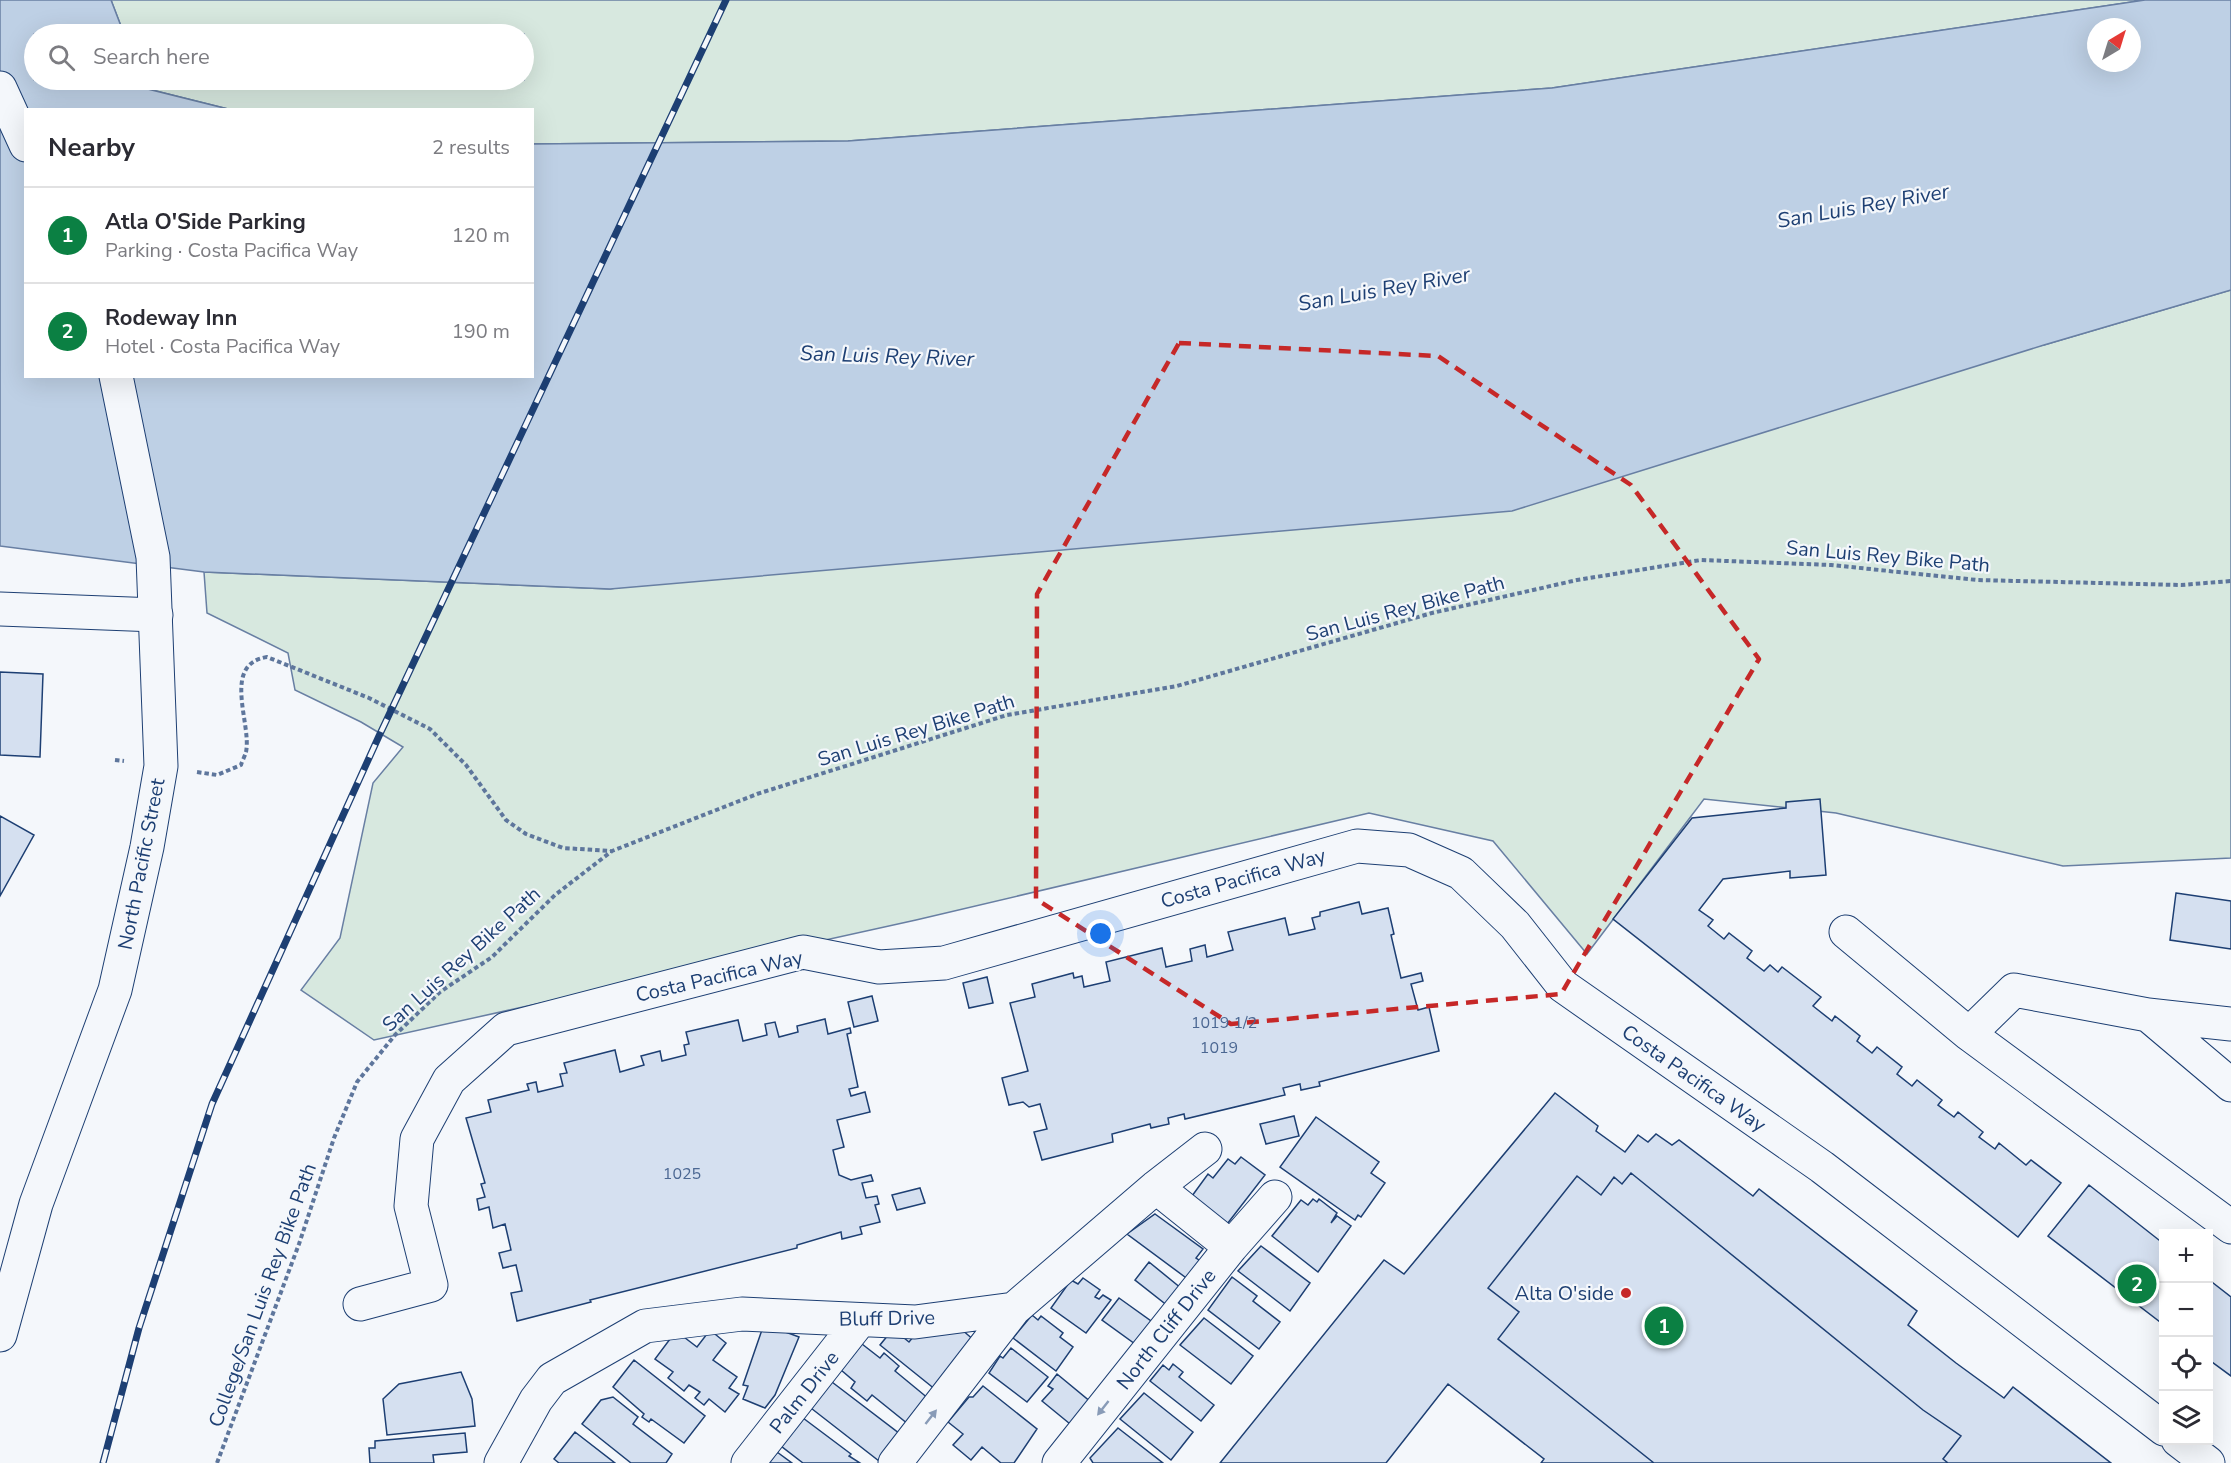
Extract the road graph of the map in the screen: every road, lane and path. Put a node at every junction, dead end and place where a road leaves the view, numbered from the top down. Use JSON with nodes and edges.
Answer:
{"nodes":[{"id":1,"x":0,"y":88,"type":"edge"},
{"id":2,"x":24,"y":141,"type":"edge"},
{"id":3,"x":116,"y":378,"type":"edge"},
{"id":4,"x":2231,"y":581,"type":"edge"},
{"id":5,"x":155,"y":608,"type":"junction"},
{"id":6,"x":0,"y":609,"type":"edge"},
{"id":7,"x":197,"y":772,"type":"dead end"},
{"id":8,"x":612,"y":851,"type":"junction"},
{"id":9,"x":1846,"y":932,"type":"dead end"},
{"id":10,"x":2148,"y":1015,"type":"junction"},
{"id":11,"x":2231,"y":1024,"type":"edge"},
{"id":12,"x":1969,"y":1034,"type":"junction"},
{"id":13,"x":2231,"y":1085,"type":"edge"},
{"id":14,"x":334,"y":1138,"type":"joint"},
{"id":15,"x":1205,"y":1149,"type":"dead end"},
{"id":16,"x":1156,"y":1186,"type":"junction"},
{"id":17,"x":1275,"y":1197,"type":"dead end"},
{"id":18,"x":2231,"y":1227,"type":"edge"},
{"id":19,"x":1231,"y":1247,"type":"junction"},
{"id":20,"x":360,"y":1304,"type":"dead end"},
{"id":21,"x":1014,"y":1309,"type":"junction"},
{"id":22,"x":860,"y":1320,"type":"junction"},
{"id":23,"x":0,"y":1335,"type":"edge"},
{"id":24,"x":2159,"y":1426,"type":"edge"},
{"id":25,"x":2185,"y":1445,"type":"edge"},
{"id":26,"x":217,"y":1463,"type":"edge"},
{"id":27,"x":501,"y":1463,"type":"edge"},
{"id":28,"x":748,"y":1463,"type":"edge"},
{"id":29,"x":895,"y":1463,"type":"edge"},
{"id":30,"x":1059,"y":1463,"type":"edge"},
{"id":31,"x":2208,"y":1463,"type":"edge"}],
"edges":[{"from":1,"to":2,"type":"street"},
{"from":3,"to":5,"type":"street","name":"North Pacific Street"},
{"from":4,"to":8,"type":"path","name":"San Luis Rey Bike Path"},
{"from":5,"to":6,"type":"street"},
{"from":5,"to":23,"type":"street","name":"North Pacific Street"},
{"from":7,"to":8,"type":"path","name":"San Luis Rey Bike Path"},
{"from":8,"to":14,"type":"path","name":"San Luis Rey Bike Path"},
{"from":9,"to":12,"type":"street"},
{"from":10,"to":11,"type":"street"},
{"from":10,"to":12,"type":"street"},
{"from":10,"to":13,"type":"street"},
{"from":12,"to":18,"type":"street"},
{"from":14,"to":26,"type":"path","name":"College/San Luis Rey Bike Path"},
{"from":15,"to":16,"type":"street"},
{"from":16,"to":19,"type":"street"},
{"from":16,"to":21,"type":"street"},
{"from":17,"to":19,"type":"street","name":"North Cliff Drive"},
{"from":19,"to":30,"type":"street","name":"North Cliff Drive","one_way":true},
{"from":20,"to":24,"type":"street","name":"Costa Pacifica Way"},
{"from":21,"to":22,"type":"street","name":"Bluff Drive"},
{"from":29,"to":21,"type":"street","one_way":true},
{"from":22,"to":27,"type":"street","name":"Bluff Drive"},
{"from":22,"to":28,"type":"street","name":"Palm Drive"},
{"from":25,"to":31,"type":"street"}]}
